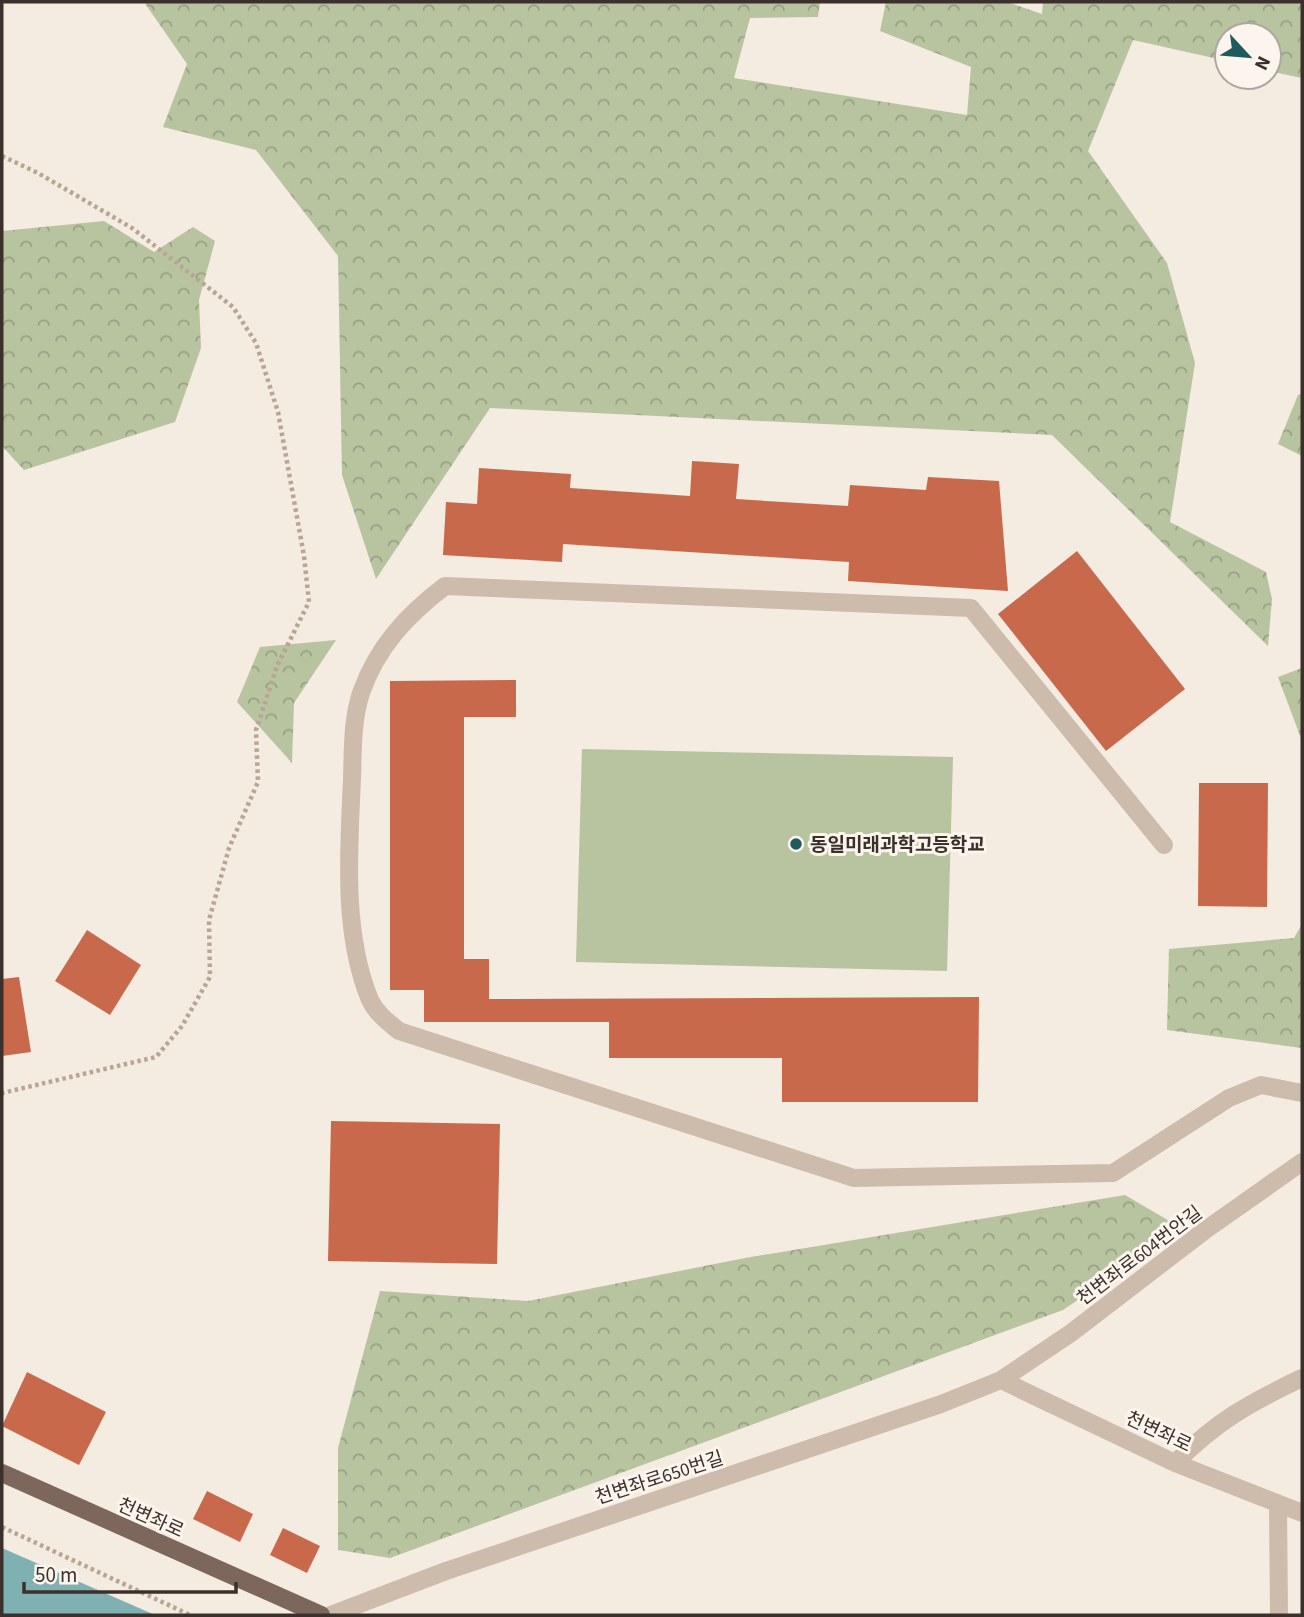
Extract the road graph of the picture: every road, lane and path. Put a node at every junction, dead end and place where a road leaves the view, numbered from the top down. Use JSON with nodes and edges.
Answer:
{"nodes":[{"id":1,"x":2,"y":156,"type":"edge"},
{"id":2,"x":1164,"y":845,"type":"dead end"},
{"id":3,"x":2,"y":1093,"type":"edge"},
{"id":4,"x":1302,"y":1093,"type":"edge"},
{"id":5,"x":1302,"y":1162,"type":"edge"},
{"id":6,"x":1302,"y":1378,"type":"edge"},
{"id":7,"x":1001,"y":1380,"type":"junction"},
{"id":8,"x":1175,"y":1463,"type":"junction"},
{"id":9,"x":2,"y":1473,"type":"edge"},
{"id":10,"x":1278,"y":1504,"type":"junction"},
{"id":11,"x":1302,"y":1513,"type":"edge"},
{"id":12,"x":2,"y":1527,"type":"edge"},
{"id":13,"x":190,"y":1615,"type":"edge"},
{"id":14,"x":321,"y":1615,"type":"edge"},
{"id":15,"x":331,"y":1615,"type":"edge"},
{"id":16,"x":1279,"y":1615,"type":"edge"}],
"edges":[{"from":1,"to":3,"type":"path"},
{"from":2,"to":4,"type":"street"},
{"from":5,"to":7,"type":"street","name":"천변좌로604번안길"},
{"from":6,"to":8,"type":"street"},
{"from":7,"to":8,"type":"street","name":"천변좌로"},
{"from":7,"to":15,"type":"street","name":"천변좌로650번길"},
{"from":8,"to":10,"type":"street","name":"천변좌로"},
{"from":9,"to":14,"type":"main road","name":"천변좌로"},
{"from":10,"to":11,"type":"street","name":"천변좌로"},
{"from":10,"to":16,"type":"street"},
{"from":12,"to":13,"type":"path"}]}
